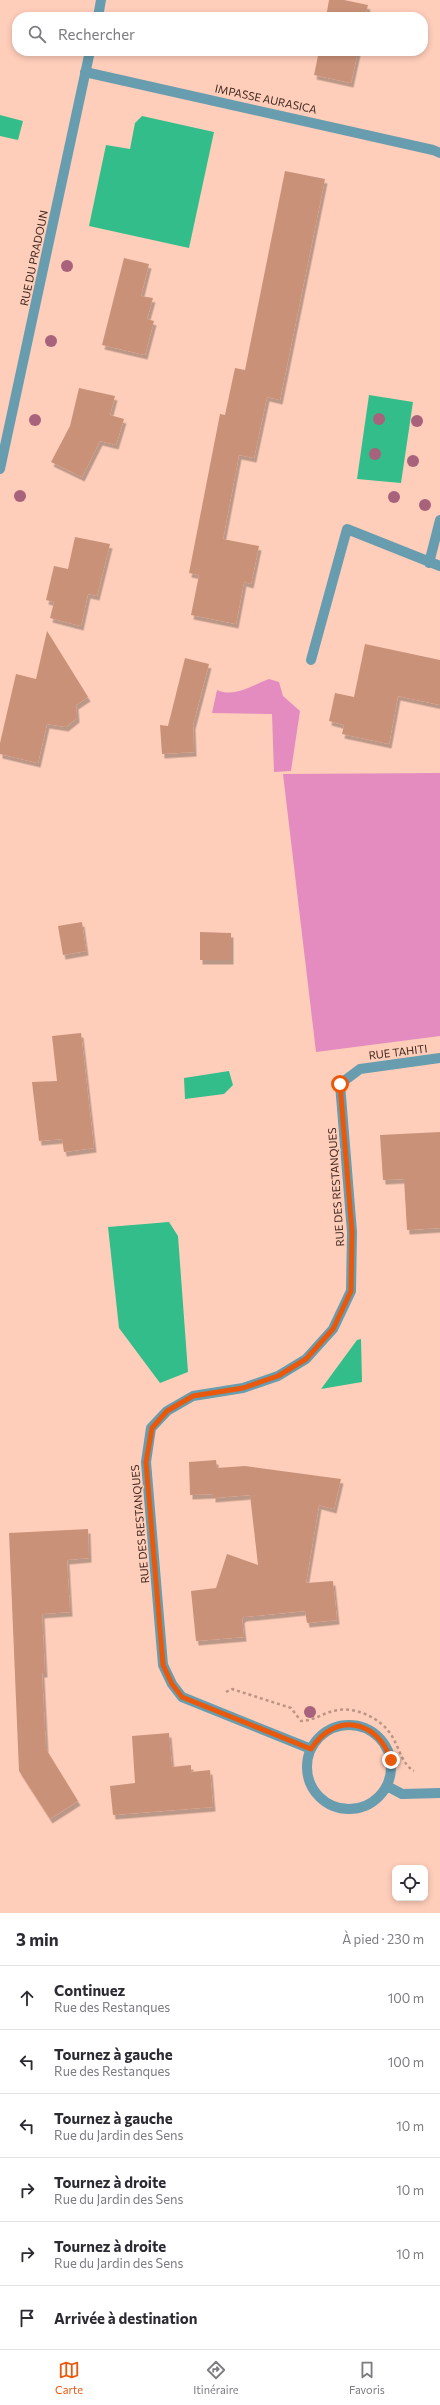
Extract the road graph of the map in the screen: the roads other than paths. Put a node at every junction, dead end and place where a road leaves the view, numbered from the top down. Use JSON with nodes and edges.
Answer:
{"nodes":[{"id":1,"x":101,"y":0,"type":"edge"},
{"id":2,"x":99,"y":12,"type":"edge"},
{"id":3,"x":89,"y":56,"type":"edge"},
{"id":4,"x":85,"y":72,"type":"junction"},
{"id":5,"x":440,"y":153,"type":"edge"},
{"id":6,"x":0,"y":469,"type":"edge"},
{"id":7,"x":440,"y":520,"type":"edge"},
{"id":8,"x":429,"y":564,"type":"junction"},
{"id":9,"x":440,"y":566,"type":"edge"},
{"id":10,"x":311,"y":660,"type":"dead end"},
{"id":11,"x":440,"y":1058,"type":"edge"},
{"id":12,"x":340,"y":1084,"type":"joint"},
{"id":13,"x":311,"y":1749,"type":"junction"},
{"id":14,"x":387,"y":1786,"type":"junction"},
{"id":15,"x":440,"y":1793,"type":"edge"}],
"edges":[{"from":1,"to":2,"type":"street"},
{"from":3,"to":4,"type":"street","name":"RUE DU PRADOUN"},
{"from":4,"to":5,"type":"street","name":"IMPASSE AURASICA"},
{"from":4,"to":6,"type":"street","name":"RUE DU PRADOUN"},
{"from":7,"to":8,"type":"street"},
{"from":8,"to":9,"type":"street"},
{"from":8,"to":10,"type":"street"},
{"from":11,"to":12,"type":"street","name":"RUE TAHITI"},
{"from":12,"to":13,"type":"street","name":"RUE DES RESTANQUES"},
{"from":13,"to":14,"type":"street"},
{"from":13,"to":14,"type":"street"},
{"from":14,"to":15,"type":"street"}]}
